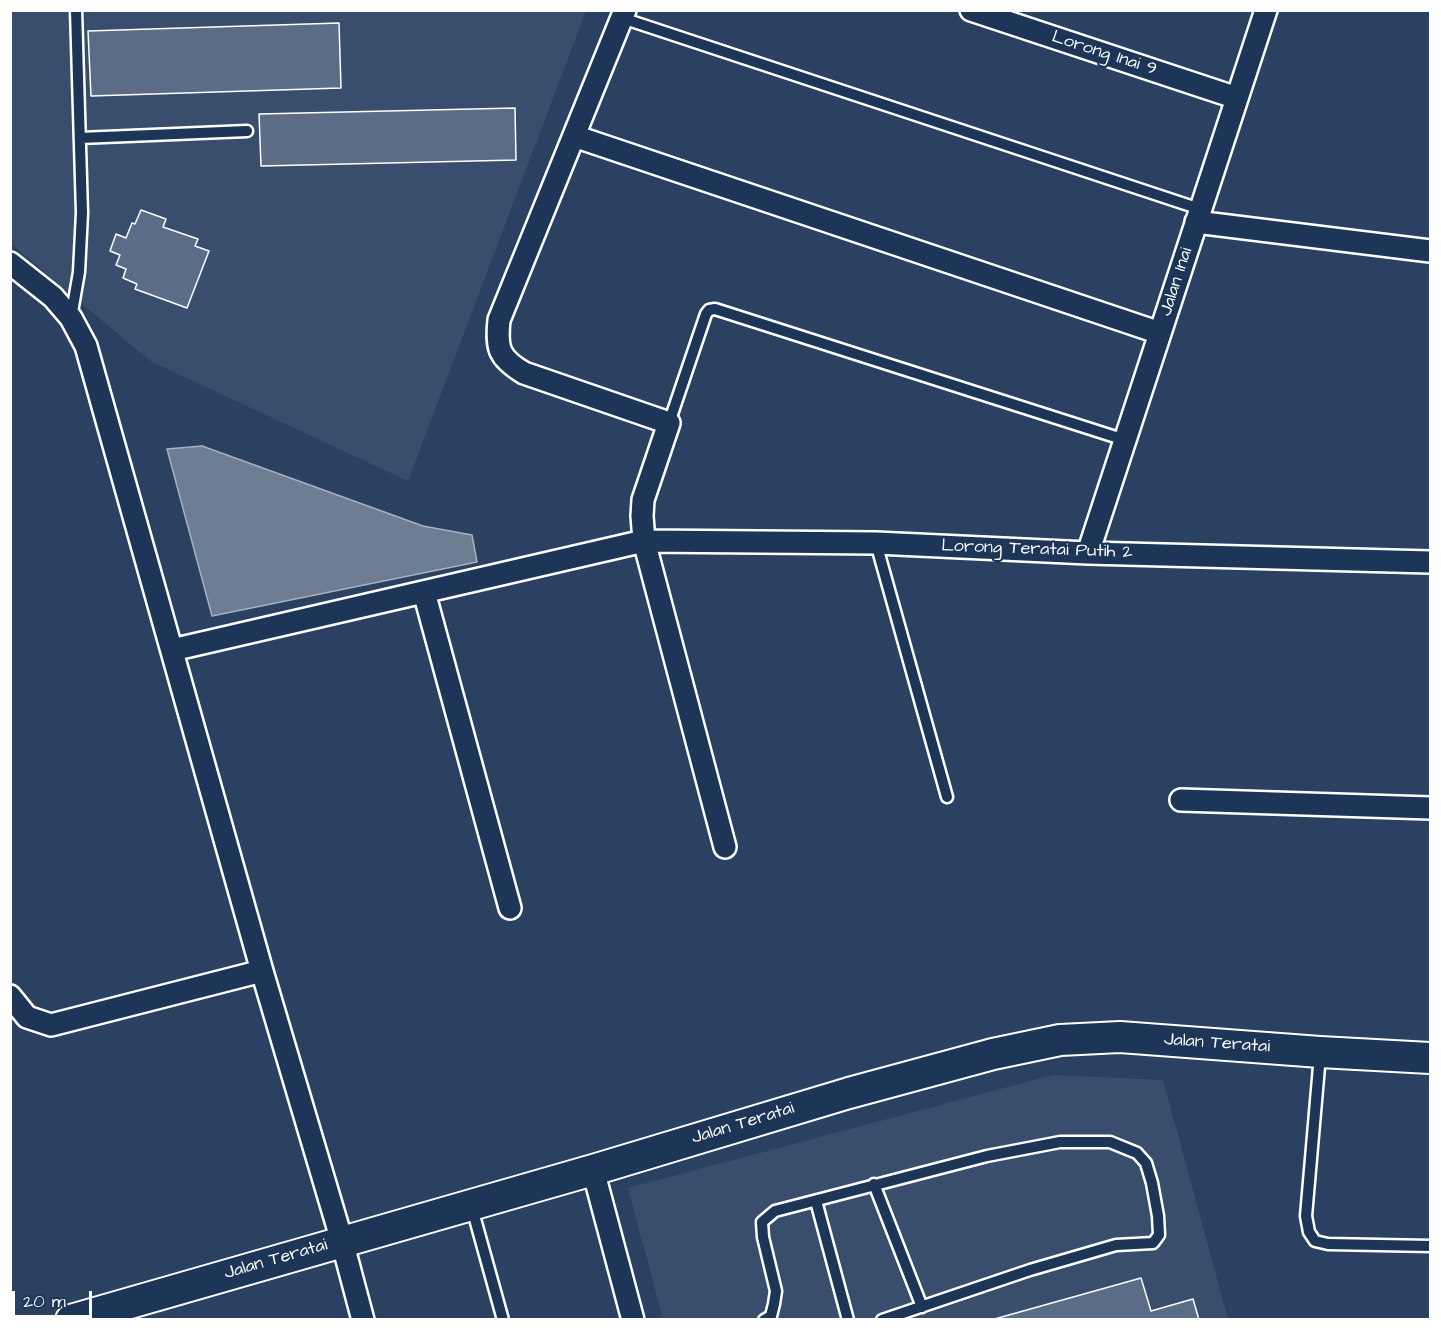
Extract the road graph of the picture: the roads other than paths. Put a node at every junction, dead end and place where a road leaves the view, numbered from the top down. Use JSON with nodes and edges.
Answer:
{"nodes":[{"id":1,"x":76,"y":10,"type":"edge"},
{"id":2,"x":971,"y":10,"type":"edge"},
{"id":3,"x":1266,"y":10,"type":"edge"},
{"id":4,"x":623,"y":14,"type":"edge"},
{"id":5,"x":1237,"y":98,"type":"junction"},
{"id":6,"x":247,"y":131,"type":"dead end"},
{"id":7,"x":574,"y":136,"type":"junction"},
{"id":8,"x":80,"y":138,"type":"junction"},
{"id":9,"x":1198,"y":216,"type":"junction"},
{"id":10,"x":1431,"y":251,"type":"edge"},
{"id":11,"x":10,"y":263,"type":"edge"},
{"id":12,"x":71,"y":318,"type":"junction"},
{"id":13,"x":1160,"y":333,"type":"junction"},
{"id":14,"x":669,"y":423,"type":"junction"},
{"id":15,"x":1125,"y":440,"type":"junction"},
{"id":16,"x":644,"y":541,"type":"junction"},
{"id":17,"x":876,"y":543,"type":"junction"},
{"id":18,"x":1088,"y":553,"type":"junction"},
{"id":19,"x":1431,"y":562,"type":"edge"},
{"id":20,"x":424,"y":592,"type":"junction"},
{"id":21,"x":172,"y":651,"type":"junction"},
{"id":22,"x":946,"y":797,"type":"dead end"},
{"id":23,"x":1181,"y":800,"type":"dead end"},
{"id":24,"x":1431,"y":808,"type":"edge"},
{"id":25,"x":725,"y":848,"type":"dead end"},
{"id":26,"x":510,"y":908,"type":"dead end"},
{"id":27,"x":262,"y":971,"type":"junction"},
{"id":28,"x":10,"y":996,"type":"edge"},
{"id":29,"x":1320,"y":1052,"type":"junction"},
{"id":30,"x":1431,"y":1058,"type":"edge"},
{"id":31,"x":593,"y":1170,"type":"junction"},
{"id":32,"x":874,"y":1184,"type":"junction"},
{"id":33,"x":816,"y":1202,"type":"junction"},
{"id":34,"x":471,"y":1205,"type":"junction"},
{"id":35,"x":342,"y":1241,"type":"junction"},
{"id":36,"x":1431,"y":1246,"type":"edge"},
{"id":37,"x":922,"y":1307,"type":"junction"},
{"id":38,"x":71,"y":1320,"type":"edge"},
{"id":39,"x":363,"y":1320,"type":"edge"},
{"id":40,"x":503,"y":1320,"type":"edge"},
{"id":41,"x":633,"y":1320,"type":"edge"},
{"id":42,"x":764,"y":1320,"type":"edge"},
{"id":43,"x":848,"y":1320,"type":"edge"},
{"id":44,"x":882,"y":1320,"type":"edge"}],
"edges":[{"from":1,"to":8,"type":"lane"},
{"from":2,"to":5,"type":"street","name":"Lorong Inai 9"},
{"from":3,"to":5,"type":"street","name":"Jalan Inai"},
{"from":4,"to":7,"type":"street"},
{"from":4,"to":9,"type":"lane"},
{"from":5,"to":9,"type":"street","name":"Jalan Inai"},
{"from":6,"to":8,"type":"lane"},
{"from":7,"to":13,"type":"street"},
{"from":7,"to":14,"type":"street"},
{"from":8,"to":12,"type":"lane"},
{"from":9,"to":10,"type":"street"},
{"from":9,"to":13,"type":"street","name":"Jalan Inai"},
{"from":11,"to":12,"type":"street"},
{"from":12,"to":21,"type":"street"},
{"from":13,"to":15,"type":"street","name":"Jalan Inai"},
{"from":14,"to":15,"type":"lane"},
{"from":14,"to":16,"type":"street"},
{"from":15,"to":18,"type":"street","name":"Jalan Inai"},
{"from":16,"to":17,"type":"street","name":"Lorong Teratai Putih 2"},
{"from":16,"to":20,"type":"street","name":"Lorong Teratai Putih 2"},
{"from":16,"to":25,"type":"street"},
{"from":17,"to":18,"type":"street","name":"Lorong Teratai Putih 2"},
{"from":17,"to":22,"type":"lane"},
{"from":18,"to":19,"type":"street","name":"Lorong Teratai Putih 2"},
{"from":20,"to":21,"type":"street","name":"Lorong Teratai Putih 2"},
{"from":20,"to":26,"type":"street"},
{"from":21,"to":27,"type":"street"},
{"from":23,"to":24,"type":"street"},
{"from":27,"to":28,"type":"street"},
{"from":27,"to":35,"type":"street"},
{"from":29,"to":30,"type":"street","name":"Jalan Teratai"},
{"from":29,"to":31,"type":"street","name":"Jalan Teratai"},
{"from":29,"to":36,"type":"lane"},
{"from":31,"to":34,"type":"street","name":"Jalan Teratai"},
{"from":31,"to":41,"type":"street"},
{"from":32,"to":33,"type":"lane"},
{"from":32,"to":37,"type":"lane"},
{"from":32,"to":37,"type":"lane"},
{"from":33,"to":42,"type":"lane"},
{"from":33,"to":43,"type":"lane"},
{"from":34,"to":35,"type":"street","name":"Jalan Teratai"},
{"from":34,"to":40,"type":"lane"},
{"from":35,"to":38,"type":"street","name":"Jalan Teratai"},
{"from":35,"to":39,"type":"street"},
{"from":37,"to":44,"type":"lane"}]}
